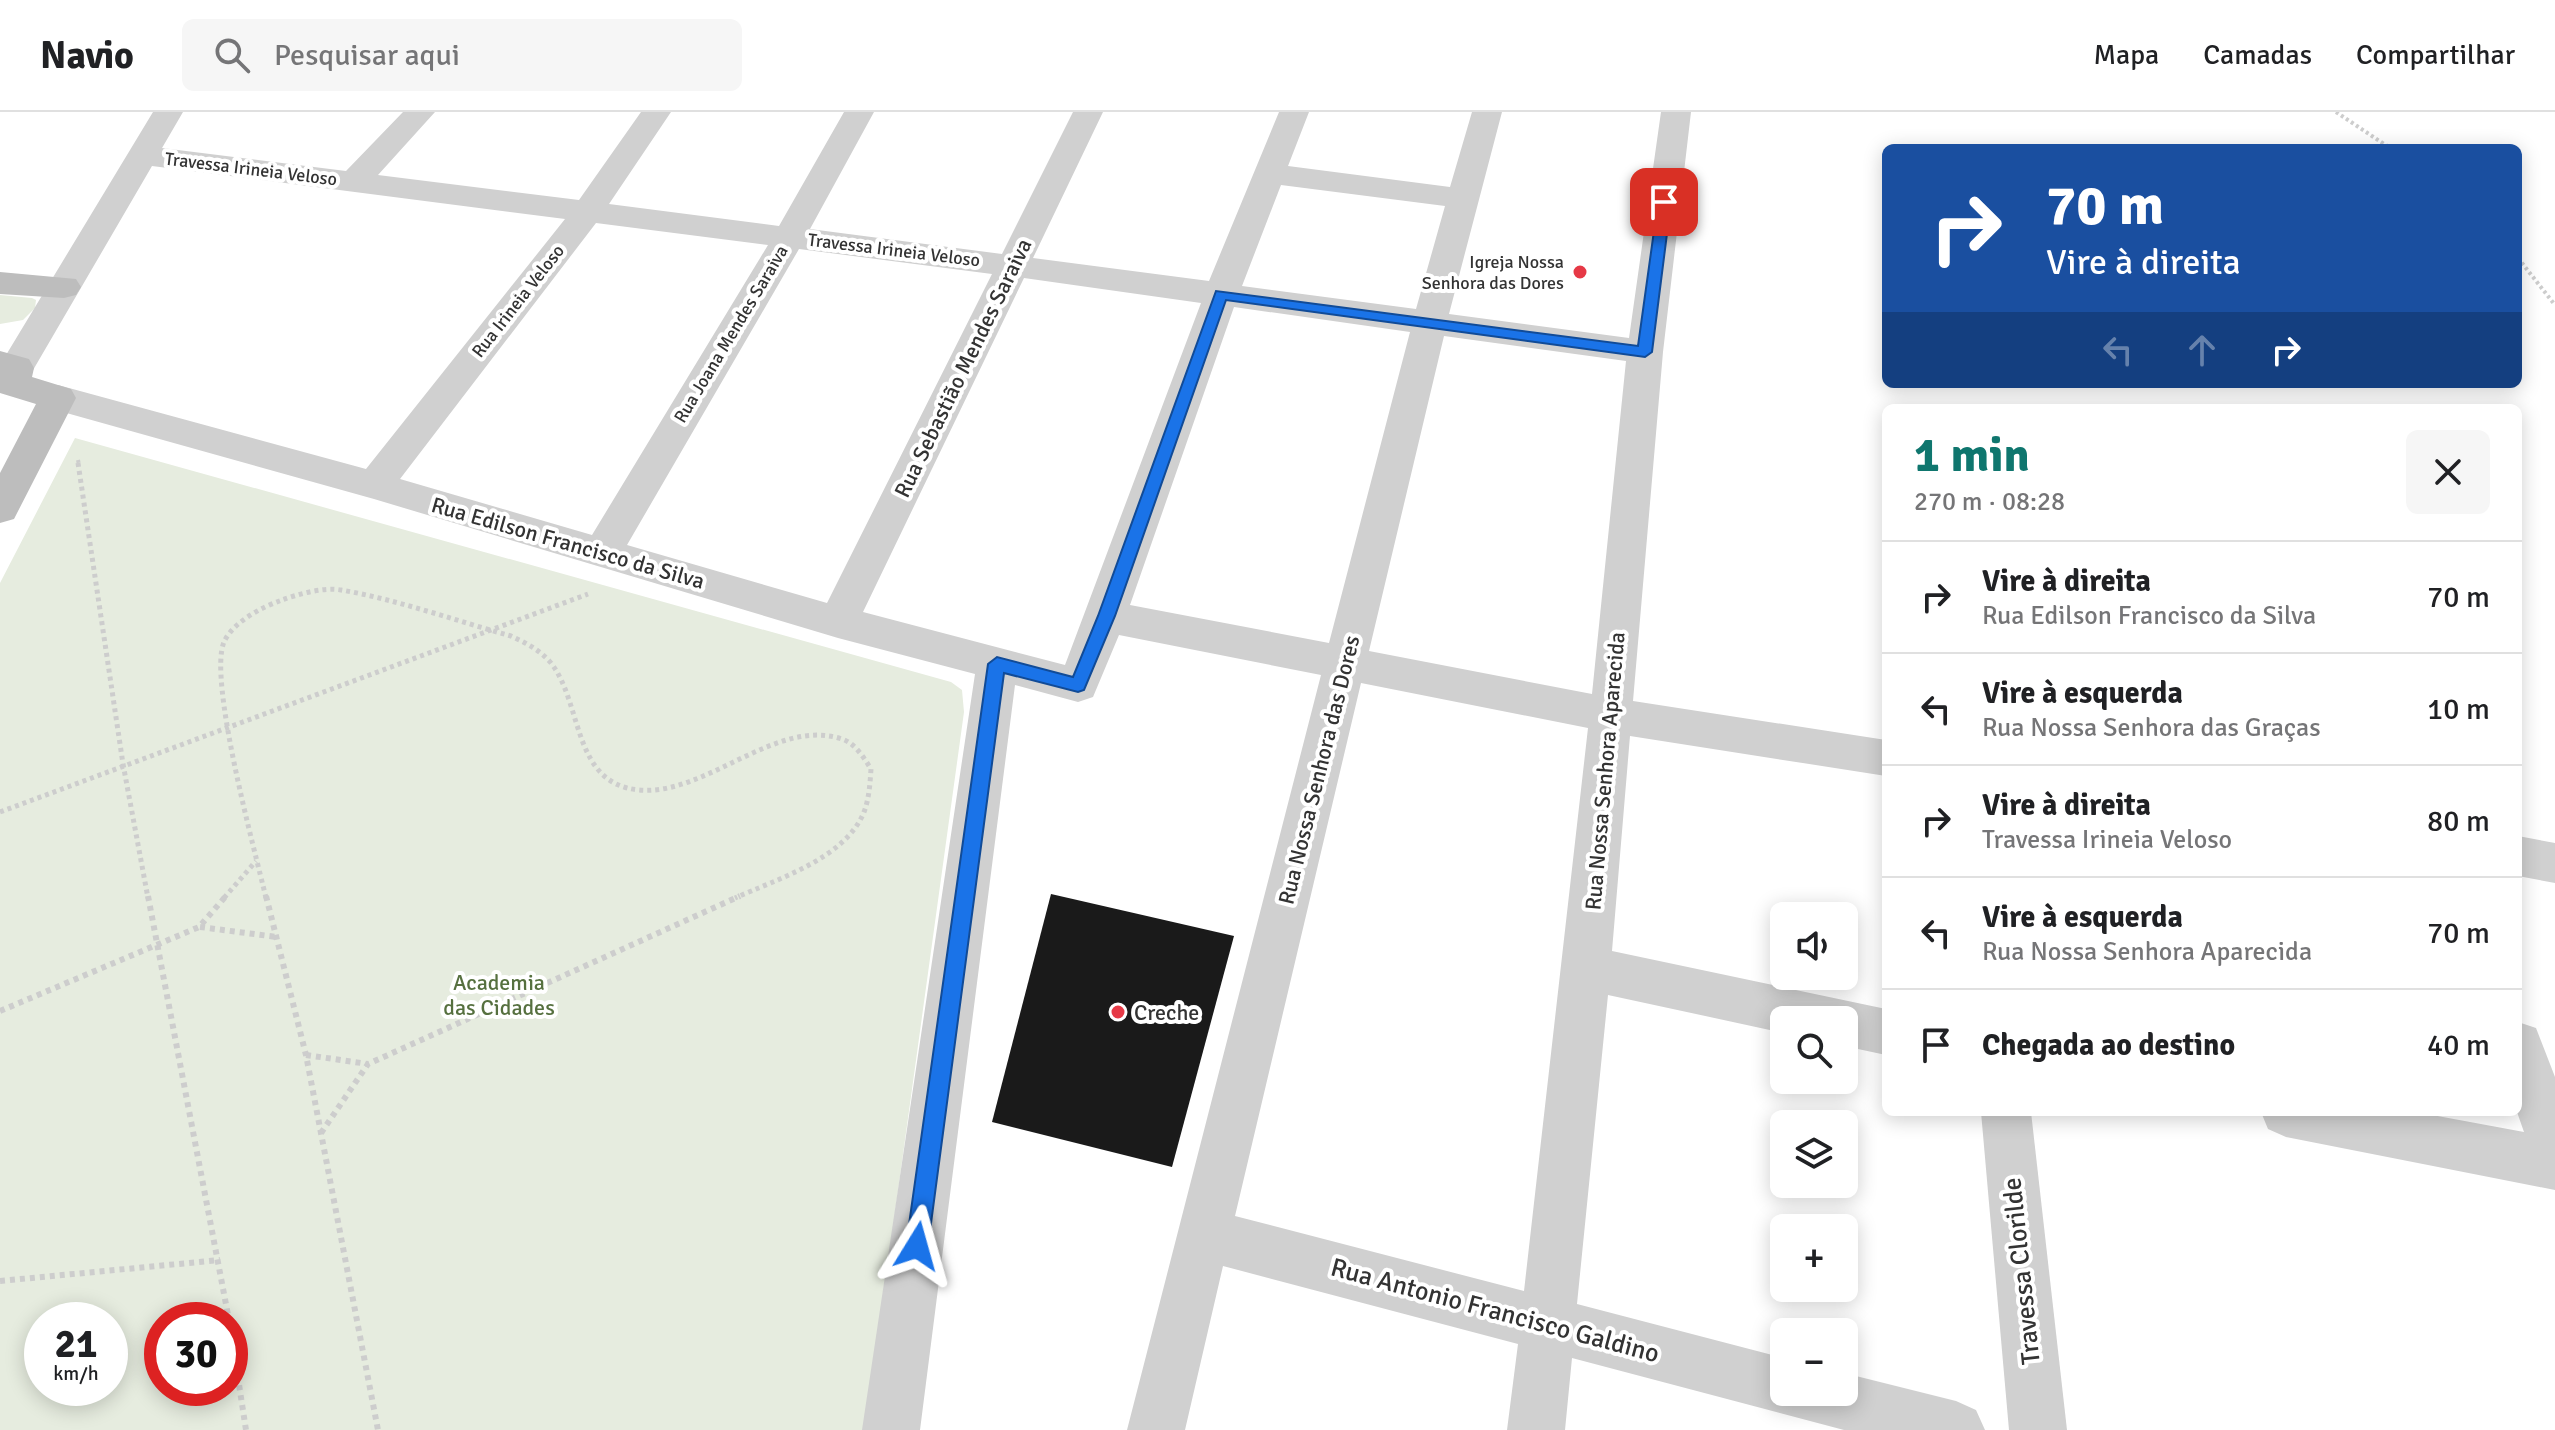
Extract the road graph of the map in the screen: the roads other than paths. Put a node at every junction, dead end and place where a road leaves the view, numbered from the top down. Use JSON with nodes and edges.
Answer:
{"nodes":[{"id":1,"x":168,"y":112,"type":"edge"},
{"id":2,"x":420,"y":112,"type":"edge"},
{"id":3,"x":656,"y":112,"type":"edge"},
{"id":4,"x":859,"y":112,"type":"edge"},
{"id":5,"x":1088,"y":112,"type":"edge"},
{"id":6,"x":1294,"y":112,"type":"edge"},
{"id":7,"x":1487,"y":112,"type":"edge"},
{"id":8,"x":1676,"y":112,"type":"edge"},
{"id":9,"x":143,"y":155,"type":"junction"},
{"id":10,"x":1271,"y":174,"type":"junction"},
{"id":11,"x":355,"y":181,"type":"junction"},
{"id":12,"x":1465,"y":199,"type":"junction"},
{"id":13,"x":589,"y":210,"type":"junction"},
{"id":14,"x":789,"y":237,"type":"junction"},
{"id":15,"x":1014,"y":266,"type":"junction"},
{"id":16,"x":0,"y":283,"type":"edge"},
{"id":17,"x":64,"y":287,"type":"junction"},
{"id":18,"x":1221,"y":295,"type":"junction"},
{"id":19,"x":1429,"y":324,"type":"junction"},
{"id":20,"x":1645,"y":352,"type":"junction"},
{"id":21,"x":8,"y":366,"type":"edge"},
{"id":22,"x":67,"y":400,"type":"junction"},
{"id":23,"x":374,"y":485,"type":"junction"},
{"id":24,"x":0,"y":509,"type":"edge"},
{"id":25,"x":601,"y":554,"type":"junction"},
{"id":26,"x":1106,"y":616,"type":"junction"},
{"id":27,"x":838,"y":622,"type":"junction"},
{"id":28,"x":1345,"y":663,"type":"junction"},
{"id":29,"x":997,"y":664,"type":"junction"},
{"id":30,"x":1609,"y":715,"type":"junction"},
{"id":31,"x":1882,"y":757,"type":"edge"},
{"id":32,"x":2522,"y":857,"type":"edge"},
{"id":33,"x":2555,"y":863,"type":"edge"},
{"id":34,"x":1587,"y":968,"type":"junction"},
{"id":35,"x":1770,"y":1007,"type":"edge"},
{"id":36,"x":1858,"y":1026,"type":"edge"},
{"id":37,"x":1882,"y":1031,"type":"edge"},
{"id":38,"x":2522,"y":1056,"type":"edge"},
{"id":39,"x":2006,"y":1116,"type":"edge"},
{"id":40,"x":2307,"y":1116,"type":"edge"},
{"id":41,"x":2555,"y":1146,"type":"edge"},
{"id":42,"x":2555,"y":1164,"type":"edge"},
{"id":43,"x":1206,"y":1235,"type":"junction"},
{"id":44,"x":1546,"y":1326,"type":"junction"},
{"id":45,"x":1770,"y":1382,"type":"edge"},
{"id":46,"x":1858,"y":1405,"type":"edge"},
{"id":47,"x":891,"y":1430,"type":"edge"},
{"id":48,"x":1156,"y":1430,"type":"edge"},
{"id":49,"x":1536,"y":1430,"type":"edge"},
{"id":50,"x":1956,"y":1430,"type":"edge"},
{"id":51,"x":2038,"y":1430,"type":"edge"}],
"edges":[{"from":1,"to":9,"type":"street"},
{"from":2,"to":11,"type":"street"},
{"from":3,"to":13,"type":"street","name":"Rua Irineia Veloso"},
{"from":4,"to":14,"type":"street","name":"Rua Joana Mendes Saraiva"},
{"from":5,"to":15,"type":"street","name":"Rua Sebastião Mendes Saraiva"},
{"from":6,"to":10,"type":"street"},
{"from":7,"to":12,"type":"street","name":"Rua Nossa Senhora das Dores"},
{"from":8,"to":20,"type":"street","name":"Rua Nossa Senhora Aparecida"},
{"from":9,"to":11,"type":"street","name":"Travessa Irineia Veloso"},
{"from":9,"to":17,"type":"street"},
{"from":10,"to":12,"type":"street"},
{"from":10,"to":18,"type":"street"},
{"from":11,"to":13,"type":"street","name":"Travessa Irineia Veloso"},
{"from":12,"to":19,"type":"street","name":"Rua Nossa Senhora das Dores"},
{"from":13,"to":14,"type":"street","name":"Travessa Irineia Veloso"},
{"from":13,"to":23,"type":"street","name":"Rua Irineia Veloso"},
{"from":14,"to":15,"type":"street","name":"Travessa Irineia Veloso"},
{"from":14,"to":25,"type":"street","name":"Rua Joana Mendes Saraiva"},
{"from":15,"to":18,"type":"street","name":"Travessa Irineia Veloso"},
{"from":15,"to":27,"type":"street","name":"Rua Sebastião Mendes Saraiva"},
{"from":16,"to":17,"type":"street"},
{"from":17,"to":21,"type":"street"},
{"from":18,"to":19,"type":"street","name":"Travessa Irineia Veloso"},
{"from":18,"to":26,"type":"street"},
{"from":19,"to":20,"type":"street","name":"Travessa Irineia Veloso"},
{"from":19,"to":28,"type":"street","name":"Rua Nossa Senhora das Dores"},
{"from":20,"to":30,"type":"street","name":"Rua Nossa Senhora Aparecida"},
{"from":21,"to":22,"type":"street"},
{"from":22,"to":23,"type":"street","name":"Rua Edilson Francisco da Silva"},
{"from":22,"to":24,"type":"street"},
{"from":23,"to":25,"type":"street","name":"Rua Edilson Francisco da Silva"},
{"from":25,"to":27,"type":"street","name":"Rua Edilson Francisco da Silva"},
{"from":26,"to":28,"type":"street"},
{"from":26,"to":29,"type":"street","name":"Rua Edilson Francisco da Silva"},
{"from":27,"to":29,"type":"street","name":"Rua Edilson Francisco da Silva"},
{"from":28,"to":30,"type":"street"},
{"from":28,"to":43,"type":"street","name":"Rua Nossa Senhora das Dores"},
{"from":29,"to":47,"type":"street"},
{"from":30,"to":31,"type":"street"},
{"from":30,"to":34,"type":"street","name":"Rua Nossa Senhora Aparecida"},
{"from":32,"to":33,"type":"street"},
{"from":34,"to":35,"type":"street"},
{"from":34,"to":44,"type":"street","name":"Rua Nossa Senhora Aparecida"},
{"from":36,"to":37,"type":"street"},
{"from":38,"to":41,"type":"street"},
{"from":39,"to":51,"type":"street","name":"Travessa Clorilde"},
{"from":40,"to":42,"type":"street"},
{"from":43,"to":44,"type":"street","name":"Rua Antonio Francisco Galdino"},
{"from":43,"to":48,"type":"street","name":"Rua Nossa Senhora das Dores"},
{"from":44,"to":45,"type":"street","name":"Rua Antonio Francisco Galdino"},
{"from":44,"to":49,"type":"street","name":"Rua Nossa Senhora Aparecida"},
{"from":46,"to":50,"type":"street"}]}
